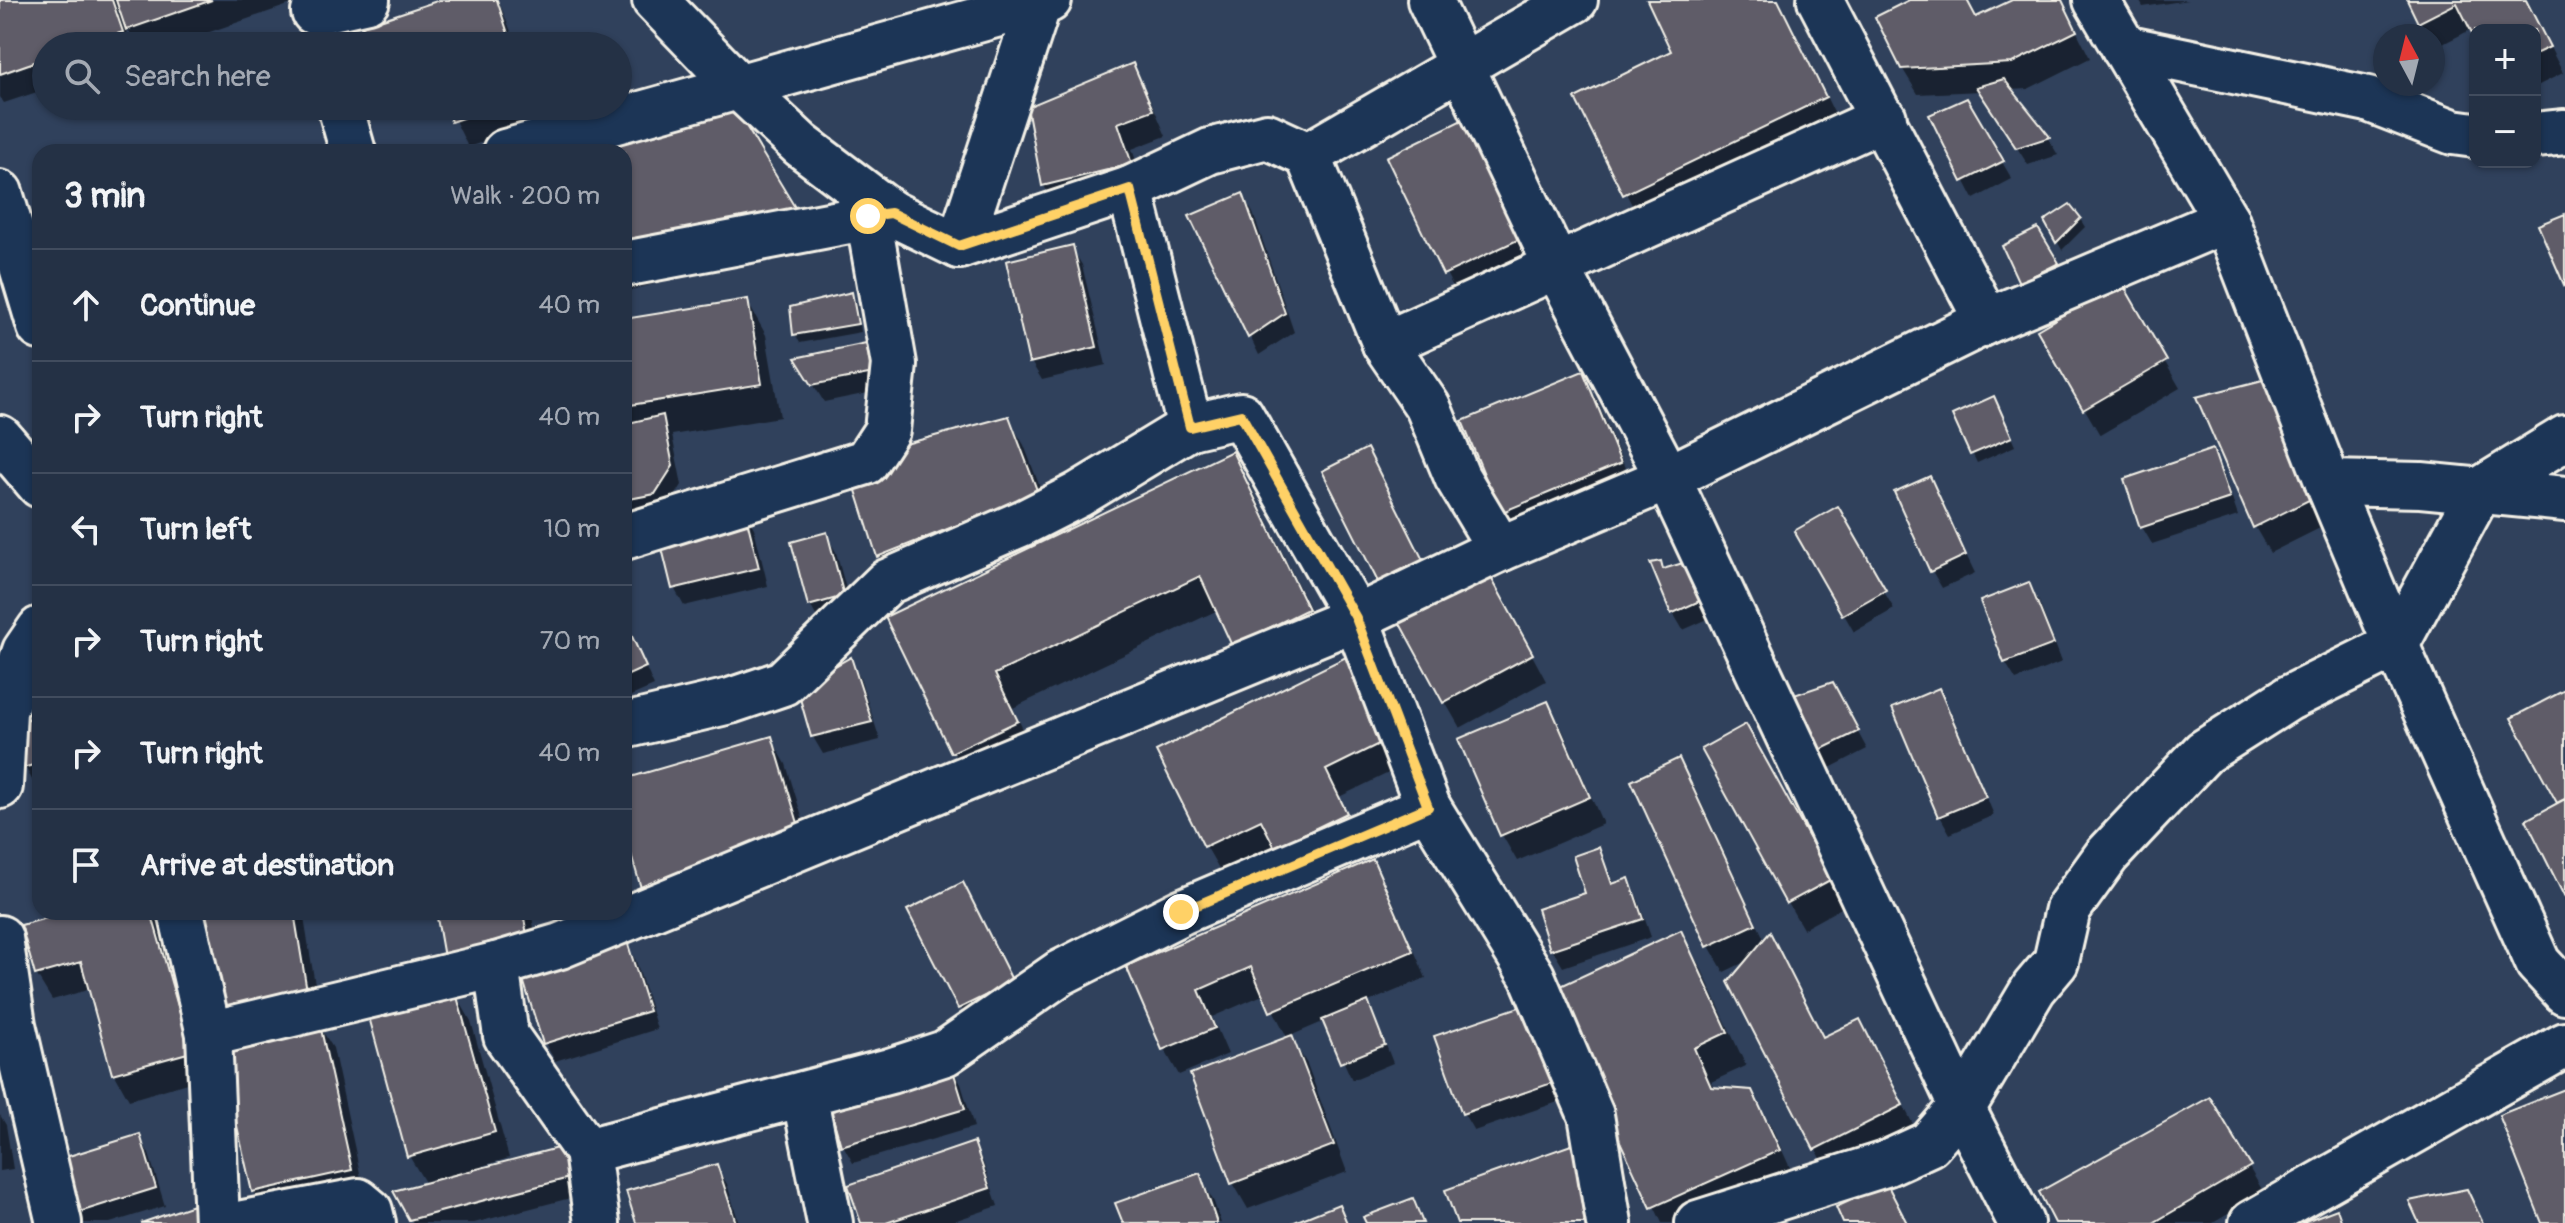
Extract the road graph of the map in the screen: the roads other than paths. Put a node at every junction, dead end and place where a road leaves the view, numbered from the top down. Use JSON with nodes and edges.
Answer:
{"nodes":[{"id":1,"x":367,"y":0,"type":"edge"},
{"id":2,"x":655,"y":0,"type":"edge"},
{"id":3,"x":1430,"y":0,"type":"edge"},
{"id":4,"x":1820,"y":0,"type":"edge"},
{"id":5,"x":2096,"y":0,"type":"edge"},
{"id":6,"x":1043,"y":1,"type":"edge"},
{"id":7,"x":1568,"y":1,"type":"edge"},
{"id":8,"x":316,"y":19,"type":"edge"},
{"id":9,"x":2124,"y":48,"type":"junction"},
{"id":10,"x":1461,"y":65,"type":"junction"},
{"id":11,"x":739,"y":87,"type":"junction"},
{"id":12,"x":632,"y":117,"type":"edge"},
{"id":13,"x":1884,"y":118,"type":"junction"},
{"id":14,"x":344,"y":120,"type":"edge"},
{"id":15,"x":620,"y":120,"type":"edge"},
{"id":16,"x":2565,"y":132,"type":"edge"},
{"id":17,"x":2469,"y":134,"type":"edge"},
{"id":18,"x":2541,"y":134,"type":"edge"},
{"id":19,"x":351,"y":144,"type":"edge"},
{"id":20,"x":534,"y":144,"type":"edge"},
{"id":21,"x":1308,"y":155,"type":"junction"},
{"id":22,"x":1130,"y":189,"type":"junction"},
{"id":23,"x":0,"y":193,"type":"edge"},
{"id":24,"x":879,"y":214,"type":"junction"},
{"id":25,"x":2226,"y":220,"type":"junction"},
{"id":26,"x":959,"y":246,"type":"junction"},
{"id":27,"x":632,"y":262,"type":"edge"},
{"id":28,"x":1557,"y":267,"type":"junction"},
{"id":29,"x":32,"y":300,"type":"edge"},
{"id":30,"x":1987,"y":321,"type":"junction"},
{"id":31,"x":1385,"y":344,"type":"junction"},
{"id":32,"x":1190,"y":427,"type":"junction"},
{"id":33,"x":0,"y":438,"type":"edge"},
{"id":34,"x":2565,"y":438,"type":"edge"},
{"id":35,"x":32,"y":476,"type":"edge"},
{"id":36,"x":1668,"y":478,"type":"junction"},
{"id":37,"x":2328,"y":483,"type":"junction"},
{"id":38,"x":2480,"y":490,"type":"junction"},
{"id":39,"x":2565,"y":499,"type":"edge"},
{"id":40,"x":632,"y":535,"type":"edge"},
{"id":41,"x":1500,"y":549,"type":"junction"},
{"id":42,"x":1356,"y":618,"type":"junction"},
{"id":43,"x":32,"y":641,"type":"edge"},
{"id":44,"x":2396,"y":645,"type":"junction"},
{"id":45,"x":632,"y":724,"type":"edge"},
{"id":46,"x":0,"y":760,"type":"edge"},
{"id":47,"x":0,"y":786,"type":"edge"},
{"id":48,"x":1428,"y":807,"type":"junction"},
{"id":49,"x":632,"y":899,"type":"edge"},
{"id":50,"x":183,"y":920,"type":"edge"},
{"id":51,"x":578,"y":920,"type":"edge"},
{"id":52,"x":555,"y":929,"type":"edge"},
{"id":53,"x":0,"y":938,"type":"edge"},
{"id":54,"x":496,"y":965,"type":"junction"},
{"id":55,"x":2556,"y":968,"type":"edge"},
{"id":56,"x":6,"y":1025,"type":"edge"},
{"id":57,"x":209,"y":1034,"type":"junction"},
{"id":58,"x":2565,"y":1045,"type":"edge"},
{"id":59,"x":804,"y":1094,"type":"junction"},
{"id":60,"x":1961,"y":1106,"type":"junction"},
{"id":61,"x":587,"y":1151,"type":"junction"},
{"id":62,"x":826,"y":1222,"type":"edge"},
{"id":63,"x":59,"y":1223,"type":"edge"},
{"id":64,"x":217,"y":1223,"type":"edge"},
{"id":65,"x":243,"y":1223,"type":"edge"},
{"id":66,"x":373,"y":1223,"type":"edge"},
{"id":67,"x":597,"y":1223,"type":"edge"},
{"id":68,"x":1609,"y":1223,"type":"edge"},
{"id":69,"x":1698,"y":1223,"type":"edge"},
{"id":70,"x":2021,"y":1223,"type":"edge"},
{"id":71,"x":2252,"y":1223,"type":"edge"}],
"edges":[{"from":1,"to":8,"type":"street"},
{"from":2,"to":11,"type":"street"},
{"from":3,"to":10,"type":"street"},
{"from":4,"to":13,"type":"street"},
{"from":5,"to":9,"type":"street"},
{"from":6,"to":11,"type":"street"},
{"from":6,"to":26,"type":"street"},
{"from":7,"to":10,"type":"street"},
{"from":9,"to":17,"type":"street"},
{"from":9,"to":25,"type":"street"},
{"from":10,"to":21,"type":"street"},
{"from":10,"to":28,"type":"street"},
{"from":11,"to":12,"type":"street"},
{"from":11,"to":24,"type":"street"},
{"from":13,"to":28,"type":"street"},
{"from":13,"to":30,"type":"street"},
{"from":14,"to":19,"type":"street"},
{"from":15,"to":20,"type":"street"},
{"from":16,"to":18,"type":"street"},
{"from":21,"to":22,"type":"street"},
{"from":21,"to":31,"type":"street"},
{"from":22,"to":26,"type":"street"},
{"from":22,"to":32,"type":"street"},
{"from":23,"to":29,"type":"street"},
{"from":24,"to":26,"type":"street"},
{"from":24,"to":27,"type":"street"},
{"from":24,"to":40,"type":"street"},
{"from":25,"to":30,"type":"street"},
{"from":25,"to":37,"type":"street"},
{"from":28,"to":31,"type":"street"},
{"from":28,"to":36,"type":"street"},
{"from":30,"to":36,"type":"street"},
{"from":31,"to":41,"type":"street"},
{"from":32,"to":42,"type":"street"},
{"from":32,"to":45,"type":"street"},
{"from":33,"to":35,"type":"street"},
{"from":34,"to":38,"type":"street"},
{"from":36,"to":41,"type":"street"},
{"from":36,"to":60,"type":"street"},
{"from":37,"to":38,"type":"street"},
{"from":37,"to":44,"type":"street"},
{"from":38,"to":39,"type":"street"},
{"from":38,"to":44,"type":"street"},
{"from":41,"to":42,"type":"street"},
{"from":42,"to":48,"type":"street"},
{"from":42,"to":49,"type":"street"},
{"from":43,"to":46,"type":"street"},
{"from":44,"to":55,"type":"street"},
{"from":44,"to":60,"type":"street"},
{"from":46,"to":47,"type":"street"},
{"from":48,"to":59,"type":"street"},
{"from":48,"to":68,"type":"street"},
{"from":50,"to":57,"type":"street"},
{"from":51,"to":52,"type":"street"},
{"from":52,"to":54,"type":"street"},
{"from":53,"to":56,"type":"street"},
{"from":54,"to":57,"type":"street"},
{"from":54,"to":61,"type":"street"},
{"from":56,"to":63,"type":"street"},
{"from":57,"to":64,"type":"street"},
{"from":58,"to":71,"type":"street"},
{"from":59,"to":61,"type":"street"},
{"from":59,"to":62,"type":"street"},
{"from":60,"to":69,"type":"street"},
{"from":60,"to":70,"type":"street"},
{"from":61,"to":67,"type":"street"},
{"from":65,"to":66,"type":"street"}]}
